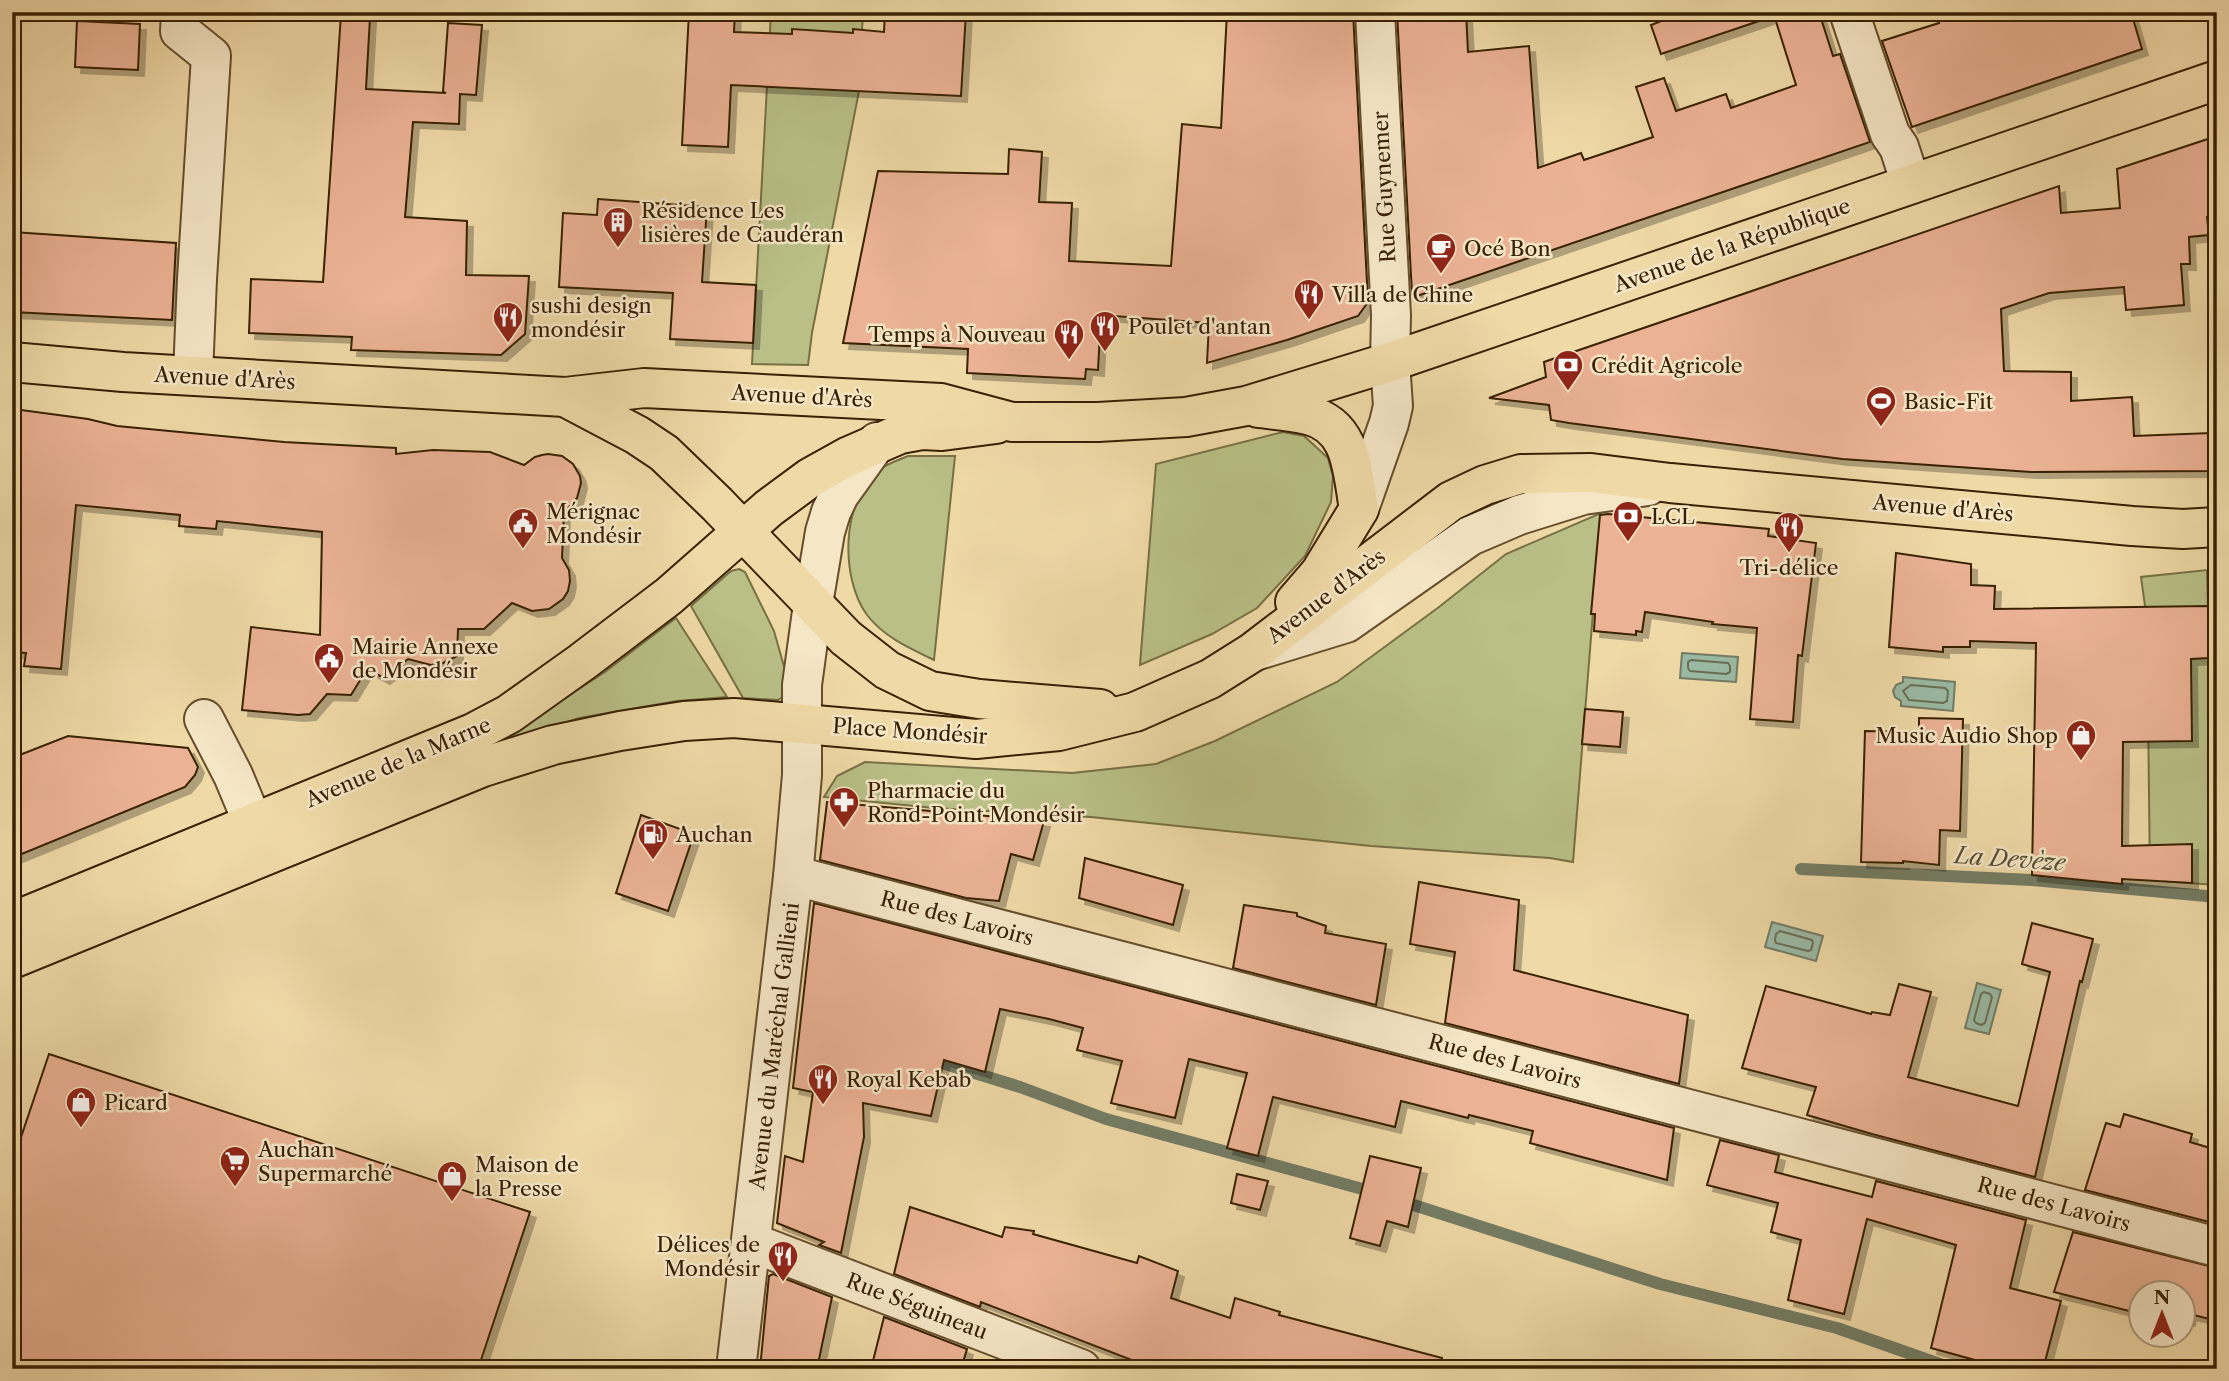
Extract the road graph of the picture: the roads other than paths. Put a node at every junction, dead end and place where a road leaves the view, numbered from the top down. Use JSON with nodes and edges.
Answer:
{"nodes":[{"id":1,"x":181,"y":12,"type":"edge"},
{"id":2,"x":1375,"y":12,"type":"edge"},
{"id":3,"x":1849,"y":12,"type":"edge"},
{"id":4,"x":2217,"y":80,"type":"edge"},
{"id":5,"x":1911,"y":184,"type":"junction"},
{"id":6,"x":12,"y":362,"type":"edge"},
{"id":7,"x":1390,"y":362,"type":"junction"},
{"id":8,"x":193,"y":375,"type":"junction"},
{"id":9,"x":565,"y":397,"type":"junction"},
{"id":10,"x":1246,"y":407,"type":"junction"},
{"id":11,"x":1012,"y":422,"type":"junction"},
{"id":12,"x":877,"y":442,"type":"junction"},
{"id":13,"x":1359,"y":509,"type":"junction"},
{"id":14,"x":2217,"y":527,"type":"edge"},
{"id":15,"x":744,"y":532,"type":"junction"},
{"id":16,"x":813,"y":604,"type":"junction"},
{"id":17,"x":1253,"y":652,"type":"junction"},
{"id":18,"x":1135,"y":712,"type":"junction"},
{"id":19,"x":204,"y":719,"type":"dead end"},
{"id":20,"x":803,"y":724,"type":"junction"},
{"id":21,"x":253,"y":823,"type":"junction"},
{"id":22,"x":793,"y":877,"type":"junction"},
{"id":23,"x":12,"y":922,"type":"edge"},
{"id":24,"x":12,"y":959,"type":"edge"},
{"id":25,"x":751,"y":1247,"type":"junction"},
{"id":26,"x":2217,"y":1247,"type":"edge"},
{"id":27,"x":736,"y":1369,"type":"edge"},
{"id":28,"x":1081,"y":1369,"type":"edge"}],
"edges":[{"from":1,"to":8,"type":"street"},
{"from":2,"to":7,"type":"street","name":"Rue Guynemer"},
{"from":3,"to":5,"type":"street"},
{"from":4,"to":5,"type":"main road","name":"Avenue de la République"},
{"from":5,"to":7,"type":"main road","name":"Avenue de la République"},
{"from":6,"to":8,"type":"main road","name":"Avenue d'Arès"},
{"from":7,"to":10,"type":"main road","name":"Avenue de la République"},
{"from":7,"to":13,"type":"street"},
{"from":8,"to":9,"type":"main road","name":"Avenue d'Arès"},
{"from":9,"to":11,"type":"main road","name":"Avenue d'Arès"},
{"from":9,"to":15,"type":"main road","name":"Avenue d'Arès"},
{"from":10,"to":11,"type":"main road","name":"Avenue d'Arès"},
{"from":10,"to":13,"type":"main road"},
{"from":11,"to":12,"type":"main road"},
{"from":12,"to":15,"type":"main road"},
{"from":12,"to":16,"type":"street","name":"Place Mondésir"},
{"from":13,"to":17,"type":"main road"},
{"from":14,"to":17,"type":"main road","name":"Avenue d'Arès"},
{"from":15,"to":16,"type":"main road","name":"Place Mondésir"},
{"from":15,"to":21,"type":"main road","name":"Avenue de la Marne"},
{"from":16,"to":18,"type":"main road","name":"Place Mondésir"},
{"from":16,"to":20,"type":"street","name":"Place Mondésir"},
{"from":17,"to":18,"type":"main road","name":"Place Mondésir"},
{"from":18,"to":20,"type":"main road","name":"Place Mondésir"},
{"from":19,"to":21,"type":"street"},
{"from":20,"to":22,"type":"street","name":"Avenue du Maréchal Gallieni"},
{"from":20,"to":24,"type":"main road","name":"Avenue de la Marne"},
{"from":21,"to":23,"type":"main road","name":"Avenue de la Marne"},
{"from":22,"to":25,"type":"street","name":"Avenue du Maréchal Gallieni"},
{"from":22,"to":26,"type":"street","name":"Rue des Lavoirs"},
{"from":25,"to":27,"type":"street","name":"Avenue du Maréchal Gallieni"},
{"from":25,"to":28,"type":"street","name":"Rue Séguineau"}]}
